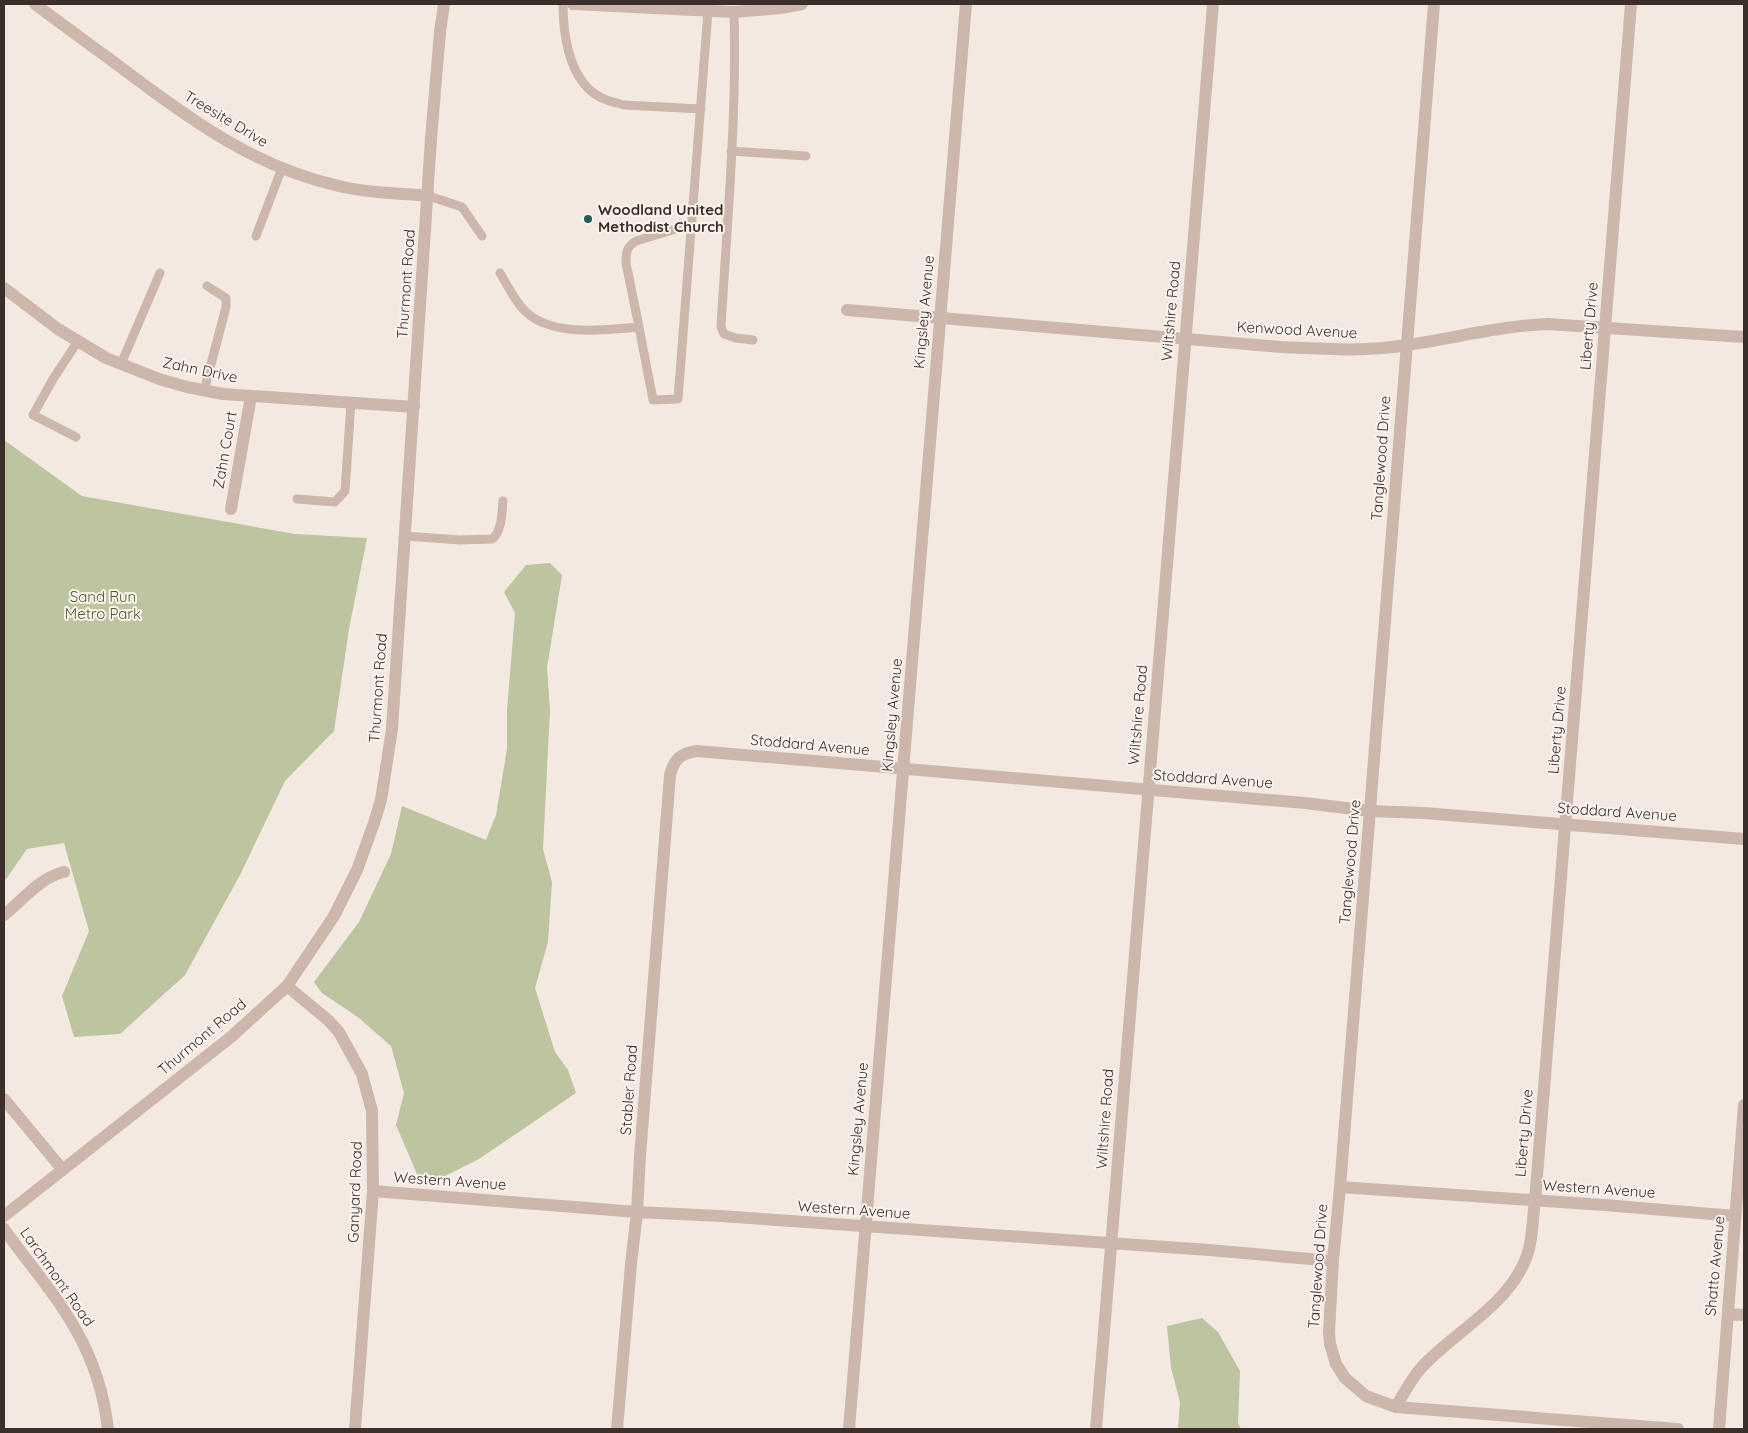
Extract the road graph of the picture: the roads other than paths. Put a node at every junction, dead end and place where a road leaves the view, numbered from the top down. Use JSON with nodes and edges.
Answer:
{"nodes":[{"id":1,"x":34,"y":4,"type":"edge"},
{"id":2,"x":444,"y":4,"type":"edge"},
{"id":3,"x":563,"y":4,"type":"edge"},
{"id":4,"x":573,"y":4,"type":"edge"},
{"id":5,"x":595,"y":4,"type":"edge"},
{"id":6,"x":802,"y":4,"type":"edge"},
{"id":7,"x":966,"y":4,"type":"edge"},
{"id":8,"x":1213,"y":4,"type":"edge"},
{"id":9,"x":1434,"y":4,"type":"edge"},
{"id":10,"x":1631,"y":4,"type":"edge"},
{"id":11,"x":781,"y":6,"type":"edge"},
{"id":12,"x":708,"y":11,"type":"junction"},
{"id":13,"x":734,"y":12,"type":"junction"},
{"id":14,"x":701,"y":109,"type":"junction"},
{"id":15,"x":731,"y":151,"type":"junction"},
{"id":16,"x":806,"y":156,"type":"dead end"},
{"id":17,"x":282,"y":168,"type":"junction"},
{"id":18,"x":429,"y":196,"type":"junction"},
{"id":19,"x":692,"y":224,"type":"junction"},
{"id":20,"x":256,"y":236,"type":"dead end"},
{"id":21,"x":482,"y":236,"type":"dead end"},
{"id":22,"x":160,"y":273,"type":"dead end"},
{"id":23,"x":500,"y":273,"type":"dead end"},
{"id":24,"x":207,"y":286,"type":"dead end"},
{"id":25,"x":4,"y":288,"type":"edge"},
{"id":26,"x":847,"y":310,"type":"dead end"},
{"id":27,"x":940,"y":318,"type":"junction"},
{"id":28,"x":639,"y":327,"type":"junction"},
{"id":29,"x":1605,"y":328,"type":"junction"},
{"id":30,"x":1744,"y":337,"type":"edge"},
{"id":31,"x":1185,"y":339,"type":"junction"},
{"id":32,"x":754,"y":340,"type":"dead end"},
{"id":33,"x":78,"y":341,"type":"junction"},
{"id":34,"x":1406,"y":346,"type":"junction"},
{"id":35,"x":121,"y":364,"type":"junction"},
{"id":36,"x":204,"y":390,"type":"junction"},
{"id":37,"x":251,"y":396,"type":"junction"},
{"id":38,"x":351,"y":403,"type":"junction"},
{"id":39,"x":414,"y":407,"type":"junction"},
{"id":40,"x":76,"y":437,"type":"dead end"},
{"id":41,"x":297,"y":499,"type":"dead end"},
{"id":42,"x":503,"y":501,"type":"dead end"},
{"id":43,"x":231,"y":509,"type":"dead end"},
{"id":44,"x":405,"y":536,"type":"junction"},
{"id":45,"x":681,"y":757,"type":"joint"},
{"id":46,"x":904,"y":769,"type":"junction"},
{"id":47,"x":1148,"y":791,"type":"junction"},
{"id":48,"x":1370,"y":811,"type":"junction"},
{"id":49,"x":1566,"y":824,"type":"junction"},
{"id":50,"x":1744,"y":839,"type":"edge"},
{"id":51,"x":64,"y":872,"type":"dead end"},
{"id":52,"x":4,"y":915,"type":"edge"},
{"id":53,"x":287,"y":986,"type":"junction"},
{"id":54,"x":4,"y":1099,"type":"edge"},
{"id":55,"x":1744,"y":1105,"type":"edge"},
{"id":56,"x":62,"y":1170,"type":"junction"},
{"id":57,"x":1340,"y":1187,"type":"junction"},
{"id":58,"x":373,"y":1191,"type":"junction"},
{"id":59,"x":1535,"y":1201,"type":"junction"},
{"id":60,"x":637,"y":1212,"type":"junction"},
{"id":61,"x":4,"y":1216,"type":"edge"},
{"id":62,"x":1736,"y":1216,"type":"junction"},
{"id":63,"x":866,"y":1227,"type":"junction"},
{"id":64,"x":4,"y":1229,"type":"edge"},
{"id":65,"x":1111,"y":1244,"type":"junction"},
{"id":66,"x":1332,"y":1261,"type":"junction"},
{"id":67,"x":1728,"y":1314,"type":"junction"},
{"id":68,"x":1744,"y":1315,"type":"edge"},
{"id":69,"x":1396,"y":1407,"type":"junction"},
{"id":70,"x":108,"y":1429,"type":"edge"},
{"id":71,"x":355,"y":1429,"type":"edge"},
{"id":72,"x":617,"y":1429,"type":"edge"},
{"id":73,"x":849,"y":1429,"type":"edge"},
{"id":74,"x":1096,"y":1429,"type":"edge"},
{"id":75,"x":1678,"y":1429,"type":"edge"},
{"id":76,"x":1719,"y":1429,"type":"edge"}],
"edges":[{"from":1,"to":17,"type":"street","name":"Treesite Drive"},
{"from":2,"to":18,"type":"street","name":"Thurmont Road"},
{"from":3,"to":14,"type":"lane"},
{"from":4,"to":5,"type":"street"},
{"from":5,"to":12,"type":"street"},
{"from":6,"to":11,"type":"street"},
{"from":7,"to":27,"type":"street","name":"Kingsley Avenue"},
{"from":8,"to":31,"type":"street","name":"Wiltshire Road"},
{"from":9,"to":34,"type":"street","name":"Tanglewood Drive"},
{"from":10,"to":29,"type":"street","name":"Liberty Drive"},
{"from":11,"to":13,"type":"street"},
{"from":12,"to":13,"type":"street"},
{"from":12,"to":14,"type":"lane"},
{"from":13,"to":15,"type":"lane"},
{"from":14,"to":19,"type":"lane"},
{"from":15,"to":16,"type":"lane"},
{"from":15,"to":32,"type":"lane"},
{"from":17,"to":18,"type":"street","name":"Treesite Drive"},
{"from":17,"to":20,"type":"lane"},
{"from":18,"to":21,"type":"lane"},
{"from":18,"to":39,"type":"street","name":"Thurmont Road"},
{"from":19,"to":28,"type":"lane"},
{"from":19,"to":28,"type":"lane"},
{"from":22,"to":35,"type":"lane"},
{"from":23,"to":28,"type":"lane"},
{"from":24,"to":36,"type":"lane"},
{"from":25,"to":33,"type":"street","name":"Zahn Drive"},
{"from":26,"to":27,"type":"street","name":"Kenwood Avenue"},
{"from":27,"to":31,"type":"street","name":"Kenwood Avenue"},
{"from":27,"to":46,"type":"street","name":"Kingsley Avenue"},
{"from":29,"to":30,"type":"street","name":"Kenwood Avenue"},
{"from":29,"to":34,"type":"street","name":"Kenwood Avenue"},
{"from":29,"to":49,"type":"street","name":"Liberty Drive"},
{"from":31,"to":34,"type":"street","name":"Kenwood Avenue"},
{"from":31,"to":47,"type":"street","name":"Wiltshire Road"},
{"from":33,"to":35,"type":"street","name":"Zahn Drive"},
{"from":33,"to":40,"type":"lane"},
{"from":34,"to":48,"type":"street","name":"Tanglewood Drive"},
{"from":35,"to":36,"type":"street","name":"Zahn Drive"},
{"from":36,"to":37,"type":"street","name":"Zahn Drive"},
{"from":37,"to":38,"type":"street","name":"Zahn Drive"},
{"from":37,"to":43,"type":"street","name":"Zahn Court"},
{"from":38,"to":39,"type":"street","name":"Zahn Drive"},
{"from":38,"to":41,"type":"lane"},
{"from":39,"to":44,"type":"street","name":"Thurmont Road"},
{"from":42,"to":44,"type":"lane"},
{"from":44,"to":53,"type":"street","name":"Thurmont Road"},
{"from":45,"to":46,"type":"street","name":"Stoddard Avenue"},
{"from":45,"to":60,"type":"street","name":"Stabler Road"},
{"from":46,"to":47,"type":"street","name":"Stoddard Avenue"},
{"from":46,"to":63,"type":"street","name":"Kingsley Avenue"},
{"from":47,"to":48,"type":"street","name":"Stoddard Avenue"},
{"from":47,"to":65,"type":"street","name":"Wiltshire Road"},
{"from":48,"to":49,"type":"street","name":"Stoddard Avenue"},
{"from":48,"to":57,"type":"street","name":"Tanglewood Drive"},
{"from":49,"to":50,"type":"street","name":"Stoddard Avenue"},
{"from":49,"to":59,"type":"street","name":"Liberty Drive"},
{"from":51,"to":52,"type":"street"},
{"from":53,"to":56,"type":"street","name":"Thurmont Road"},
{"from":53,"to":58,"type":"street","name":"Ganyard Road"},
{"from":54,"to":56,"type":"street"},
{"from":55,"to":62,"type":"street","name":"Shatto Avenue"},
{"from":56,"to":61,"type":"street","name":"Thurmont Road"},
{"from":57,"to":59,"type":"street","name":"Western Avenue"},
{"from":57,"to":66,"type":"street","name":"Tanglewood Drive"},
{"from":58,"to":60,"type":"street","name":"Western Avenue"},
{"from":58,"to":71,"type":"street","name":"Ganyard Road"},
{"from":59,"to":62,"type":"street","name":"Western Avenue"},
{"from":59,"to":69,"type":"street","name":"Liberty Drive"},
{"from":60,"to":63,"type":"street","name":"Western Avenue"},
{"from":60,"to":72,"type":"street","name":"Stabler Road"},
{"from":62,"to":67,"type":"street","name":"Shatto Avenue"},
{"from":63,"to":65,"type":"street","name":"Western Avenue"},
{"from":63,"to":73,"type":"street","name":"Kingsley Avenue"},
{"from":64,"to":70,"type":"street","name":"Larchmont Road"},
{"from":65,"to":66,"type":"street","name":"Western Avenue"},
{"from":65,"to":74,"type":"street","name":"Wiltshire Road"},
{"from":66,"to":69,"type":"street","name":"Tanglewood Drive"},
{"from":67,"to":68,"type":"street"},
{"from":67,"to":76,"type":"street","name":"Shatto Avenue"},
{"from":69,"to":75,"type":"street","name":"Tanglewood Drive"}]}
